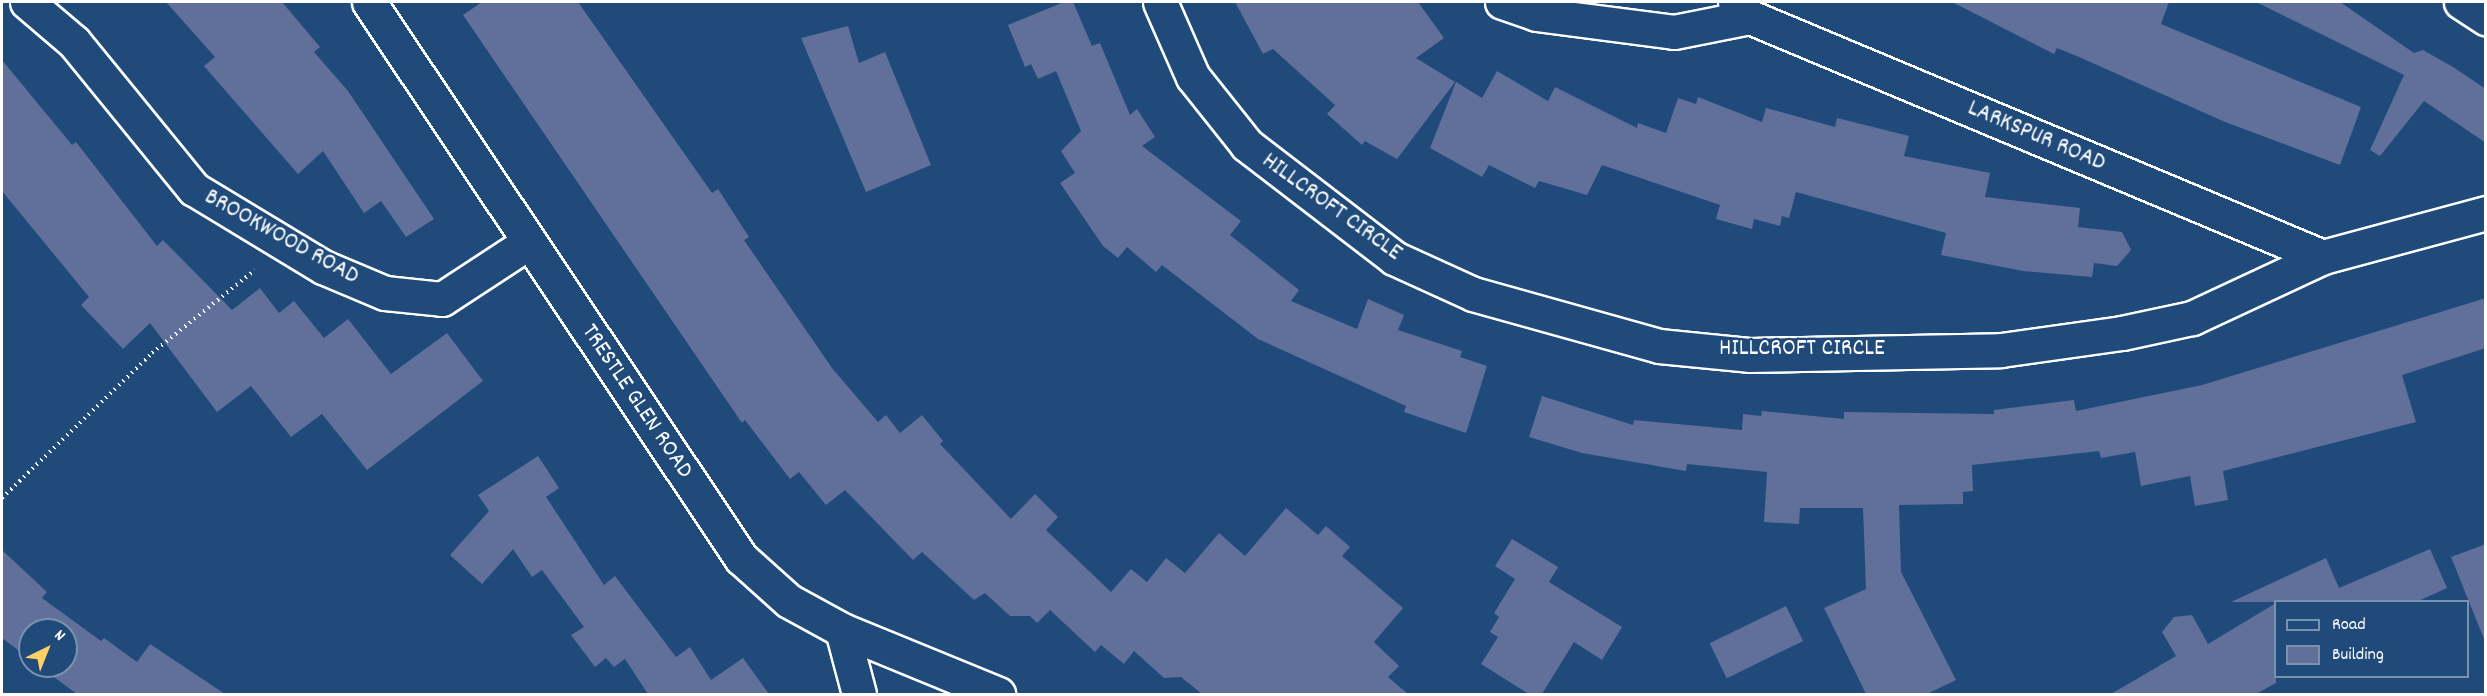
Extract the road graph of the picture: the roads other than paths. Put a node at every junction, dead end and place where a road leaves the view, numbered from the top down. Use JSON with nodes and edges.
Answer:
{"nodes":[{"id":1,"x":27,"y":2,"type":"edge"},
{"id":2,"x":369,"y":2,"type":"edge"},
{"id":3,"x":1160,"y":2,"type":"edge"},
{"id":4,"x":1502,"y":2,"type":"edge"},
{"id":5,"x":2461,"y":2,"type":"edge"},
{"id":6,"x":1742,"y":9,"type":"edge"},
{"id":7,"x":2486,"y":18,"type":"edge"},
{"id":8,"x":2486,"y":213,"type":"edge"},
{"id":9,"x":529,"y":242,"type":"junction"},
{"id":10,"x":2323,"y":257,"type":"junction"},
{"id":11,"x":842,"y":630,"type":"junction"},
{"id":12,"x":859,"y":694,"type":"edge"},
{"id":13,"x":998,"y":694,"type":"edge"}],
"edges":[{"from":1,"to":9,"type":"street","name":"BROOKWOOD ROAD"},
{"from":2,"to":9,"type":"street","name":"TRESTLE GLEN ROAD"},
{"from":3,"to":10,"type":"street","name":"HILLCROFT CIRCLE"},
{"from":4,"to":6,"type":"street","name":"LARKSPUR ROAD"},
{"from":5,"to":7,"type":"street"},
{"from":6,"to":10,"type":"street","name":"LARKSPUR ROAD"},
{"from":8,"to":10,"type":"street","name":"HILLCROFT CIRCLE"},
{"from":9,"to":11,"type":"street","name":"TRESTLE GLEN ROAD"},
{"from":11,"to":12,"type":"street"},
{"from":11,"to":13,"type":"street","name":"TRESTLE GLEN ROAD"}]}
